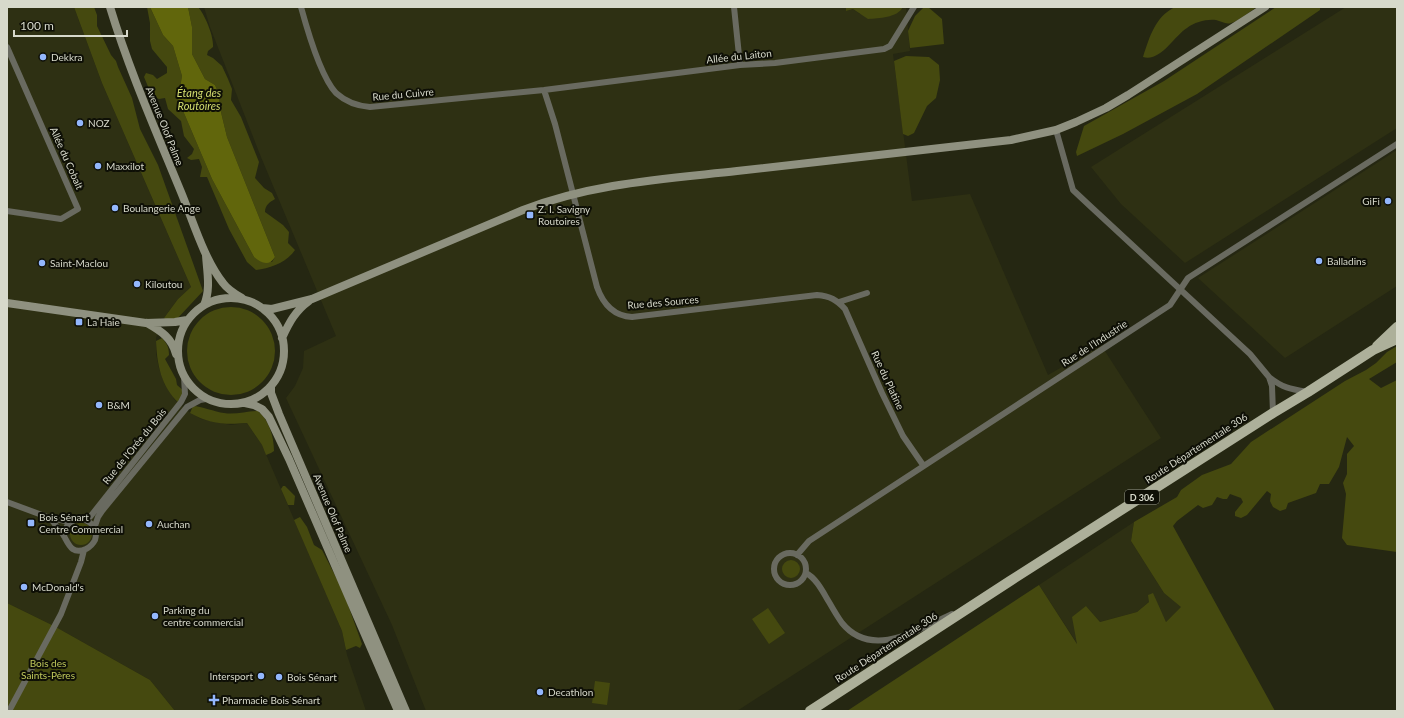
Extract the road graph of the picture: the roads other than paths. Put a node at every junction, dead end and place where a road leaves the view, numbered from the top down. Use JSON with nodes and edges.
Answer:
{"nodes":[{"id":1,"x":110,"y":7,"type":"edge"},
{"id":2,"x":301,"y":7,"type":"edge"},
{"id":3,"x":734,"y":7,"type":"edge"},
{"id":4,"x":914,"y":7,"type":"edge"},
{"id":5,"x":1265,"y":7,"type":"edge"},
{"id":6,"x":7,"y":47,"type":"edge"},
{"id":7,"x":740,"y":65,"type":"junction"},
{"id":8,"x":544,"y":90,"type":"junction"},
{"id":9,"x":1056,"y":130,"type":"junction"},
{"id":10,"x":1397,"y":144,"type":"edge"},
{"id":11,"x":572,"y":194,"type":"junction"},
{"id":12,"x":7,"y":211,"type":"edge"},
{"id":13,"x":205,"y":252,"type":"junction"},
{"id":14,"x":1180,"y":290,"type":"junction"},
{"id":15,"x":867,"y":293,"type":"dead end"},
{"id":16,"x":312,"y":299,"type":"junction"},
{"id":17,"x":245,"y":300,"type":"junction"},
{"id":18,"x":839,"y":302,"type":"junction"},
{"id":19,"x":7,"y":303,"type":"edge"},
{"id":20,"x":204,"y":305,"type":"junction"},
{"id":21,"x":262,"y":308,"type":"junction"},
{"id":22,"x":188,"y":320,"type":"junction"},
{"id":23,"x":146,"y":323,"type":"junction"},
{"id":24,"x":1397,"y":327,"type":"edge"},
{"id":25,"x":282,"y":338,"type":"junction"},
{"id":26,"x":1397,"y":339,"type":"edge"},
{"id":27,"x":1372,"y":350,"type":"junction"},
{"id":28,"x":178,"y":360,"type":"junction"},
{"id":29,"x":184,"y":377,"type":"junction"},
{"id":30,"x":1269,"y":377,"type":"junction"},
{"id":31,"x":271,"y":386,"type":"junction"},
{"id":32,"x":1308,"y":392,"type":"junction"},
{"id":33,"x":206,"y":398,"type":"junction"},
{"id":34,"x":245,"y":403,"type":"junction"},
{"id":35,"x":1273,"y":413,"type":"junction"},
{"id":36,"x":923,"y":465,"type":"junction"},
{"id":37,"x":7,"y":502,"type":"edge"},
{"id":38,"x":50,"y":518,"type":"junction"},
{"id":39,"x":84,"y":519,"type":"junction"},
{"id":40,"x":71,"y":522,"type":"junction"},
{"id":41,"x":94,"y":529,"type":"junction"},
{"id":42,"x":64,"y":536,"type":"junction"},
{"id":43,"x":84,"y":550,"type":"junction"},
{"id":44,"x":798,"y":555,"type":"junction"},
{"id":45,"x":806,"y":573,"type":"junction"},
{"id":46,"x":975,"y":604,"type":"junction"},
{"id":47,"x":9,"y":711,"type":"edge"},
{"id":48,"x":398,"y":711,"type":"edge"},
{"id":49,"x":406,"y":711,"type":"edge"},
{"id":50,"x":810,"y":711,"type":"edge"}],
"edges":[{"from":1,"to":13,"type":"main road","name":"Avenue Olof Palme"},
{"from":2,"to":8,"type":"street","name":"Rue du Cuivre"},
{"from":3,"to":7,"type":"street"},
{"from":4,"to":7,"type":"street","name":"Allée du Laiton"},
{"from":5,"to":9,"type":"main road"},
{"from":6,"to":12,"type":"street","name":"Allée du Cobalt"},
{"from":7,"to":8,"type":"street","name":"Allée du Laiton"},
{"from":8,"to":11,"type":"street","name":"Rue des Sources"},
{"from":9,"to":11,"type":"main road"},
{"from":9,"to":14,"type":"street"},
{"from":10,"to":14,"type":"street","name":"Rue de l'Industrie"},
{"from":11,"to":16,"type":"main road"},
{"from":11,"to":18,"type":"street","name":"Rue des Sources"},
{"from":13,"to":17,"type":"main road","name":"Avenue Olof Palme"},
{"from":13,"to":20,"type":"main road","name":"Avenue Olof Palme"},
{"from":14,"to":30,"type":"street"},
{"from":14,"to":36,"type":"street","name":"Rue de l'Industrie"},
{"from":15,"to":18,"type":"street"},
{"from":16,"to":21,"type":"main road"},
{"from":16,"to":25,"type":"main road"},
{"from":17,"to":20,"type":"main road"},
{"from":17,"to":21,"type":"main road"},
{"from":18,"to":36,"type":"street","name":"Rue du Platine"},
{"from":19,"to":23,"type":"main road"},
{"from":20,"to":22,"type":"main road"},
{"from":21,"to":25,"type":"main road"},
{"from":22,"to":23,"type":"main road"},
{"from":22,"to":28,"type":"main road"},
{"from":23,"to":28,"type":"main road"},
{"from":24,"to":27,"type":"main road","number":"D 306"},
{"from":25,"to":31,"type":"main road"},
{"from":26,"to":27,"type":"main road","name":"Route Départementale 306","number":"D 306"},
{"from":27,"to":32,"type":"main road","name":"Route Départementale 306","number":"D 306"},
{"from":28,"to":29,"type":"main road"},
{"from":29,"to":33,"type":"main road"},
{"from":29,"to":39,"type":"street","name":"Rue de l'Orée du Bois"},
{"from":30,"to":32,"type":"street"},
{"from":30,"to":35,"type":"street"},
{"from":31,"to":34,"type":"main road"},
{"from":31,"to":49,"type":"main road","name":"Avenue Olof Palme"},
{"from":32,"to":35,"type":"main road","name":"Route Départementale 306","number":"D 306"},
{"from":33,"to":34,"type":"main road"},
{"from":33,"to":41,"type":"street","name":"Rue de l'Orée du Bois"},
{"from":34,"to":48,"type":"main road","name":"Avenue Olof Palme"},
{"from":35,"to":46,"type":"main road","name":"Route Départementale 306","number":"D 306"},
{"from":36,"to":44,"type":"street","name":"Rue de l'Industrie"},
{"from":37,"to":38,"type":"street"},
{"from":38,"to":40,"type":"street"},
{"from":38,"to":42,"type":"street"},
{"from":39,"to":40,"type":"street"},
{"from":39,"to":41,"type":"street"},
{"from":40,"to":42,"type":"street"},
{"from":41,"to":43,"type":"street"},
{"from":42,"to":43,"type":"street"},
{"from":43,"to":47,"type":"street"},
{"from":44,"to":45,"type":"street"},
{"from":44,"to":45,"type":"street"},
{"from":45,"to":46,"type":"street"},
{"from":46,"to":50,"type":"main road","name":"Route Départementale 306","number":"D 306"}]}
